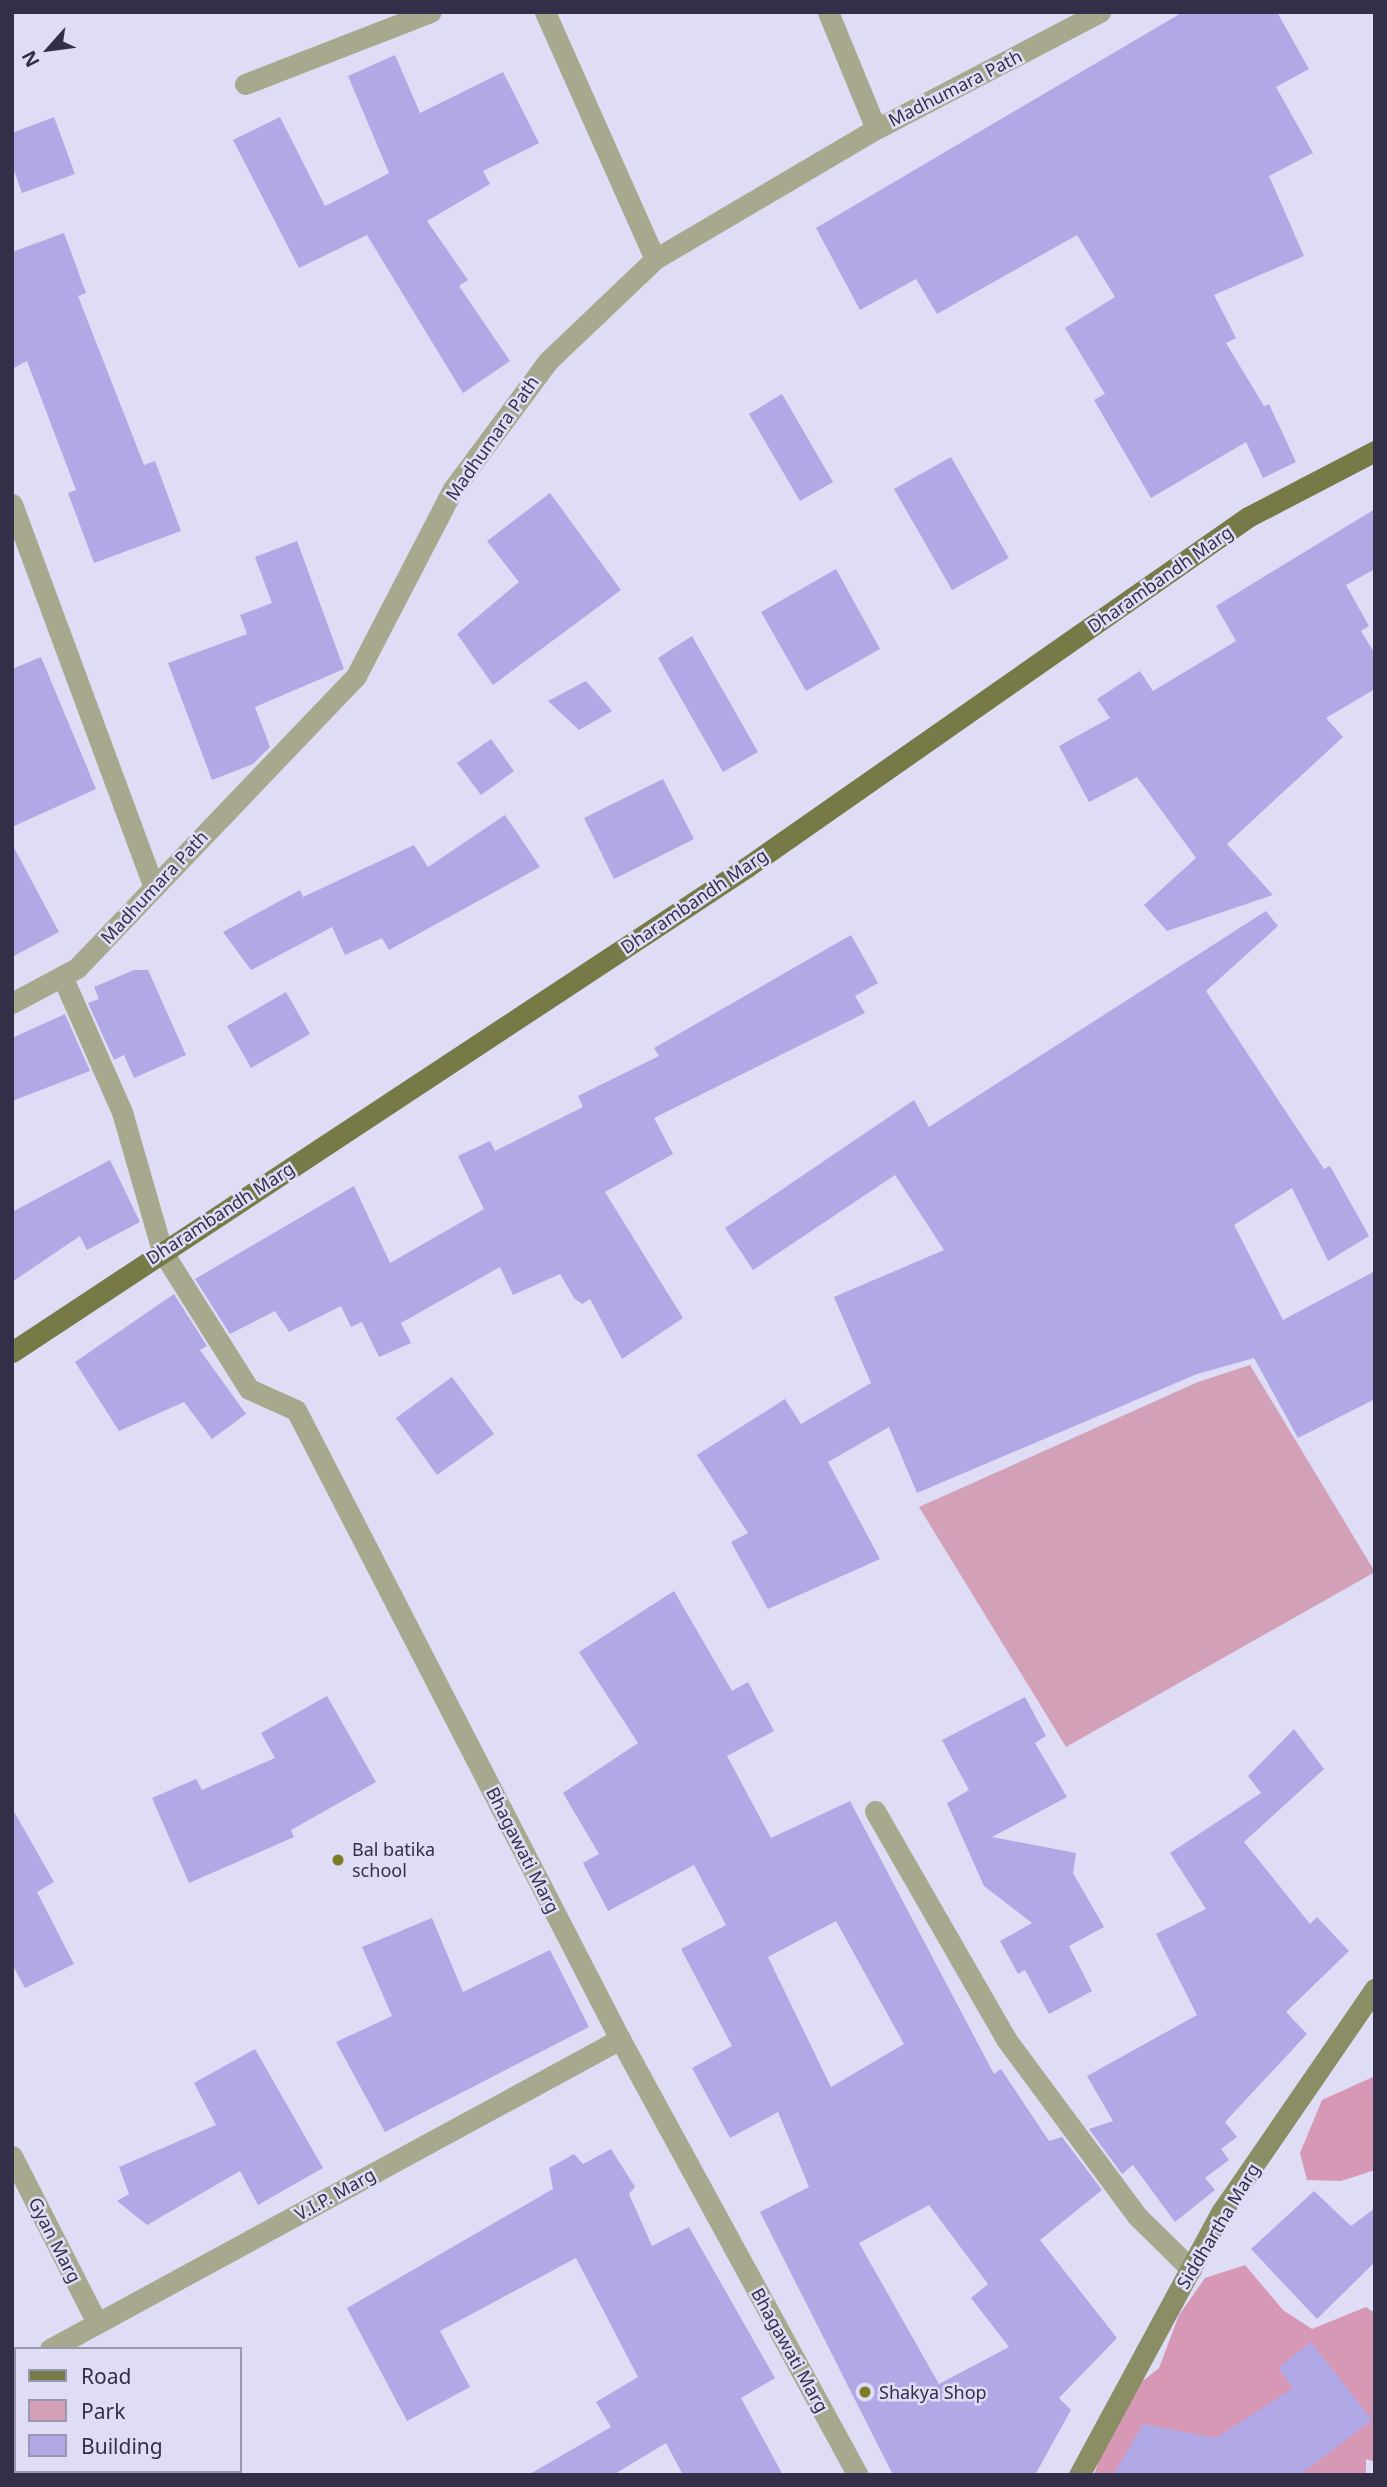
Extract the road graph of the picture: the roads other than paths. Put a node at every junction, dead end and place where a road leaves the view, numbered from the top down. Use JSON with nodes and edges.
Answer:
{"nodes":[{"id":1,"x":431,"y":12,"type":"edge"},
{"id":2,"x":545,"y":12,"type":"edge"},
{"id":3,"x":828,"y":12,"type":"edge"},
{"id":4,"x":1100,"y":12,"type":"edge"},
{"id":5,"x":245,"y":84,"type":"dead end"},
{"id":6,"x":876,"y":129,"type":"junction"},
{"id":7,"x":655,"y":259,"type":"junction"},
{"id":8,"x":1375,"y":451,"type":"edge"},
{"id":9,"x":12,"y":504,"type":"edge"},
{"id":10,"x":153,"y":886,"type":"junction"},
{"id":11,"x":62,"y":976,"type":"junction"},
{"id":12,"x":12,"y":1003,"type":"edge"},
{"id":13,"x":162,"y":1251,"type":"junction"},
{"id":14,"x":12,"y":1352,"type":"edge"},
{"id":15,"x":874,"y":1811,"type":"dead end"},
{"id":16,"x":1375,"y":1988,"type":"edge"},
{"id":17,"x":620,"y":2039,"type":"junction"},
{"id":18,"x":12,"y":2157,"type":"edge"},
{"id":19,"x":1191,"y":2269,"type":"junction"},
{"id":20,"x":97,"y":2323,"type":"junction"},
{"id":21,"x":54,"y":2347,"type":"edge"},
{"id":22,"x":858,"y":2475,"type":"edge"},
{"id":23,"x":1079,"y":2475,"type":"edge"}],
"edges":[{"from":1,"to":5,"type":"street"},
{"from":2,"to":7,"type":"street"},
{"from":3,"to":6,"type":"street"},
{"from":4,"to":6,"type":"street","name":"Madhumara Path"},
{"from":6,"to":7,"type":"street","name":"Madhumara Path"},
{"from":7,"to":10,"type":"street","name":"Madhumara Path"},
{"from":8,"to":13,"type":"main road","name":"Dharambandh Marg"},
{"from":9,"to":10,"type":"street"},
{"from":10,"to":11,"type":"street","name":"Madhumara Path"},
{"from":11,"to":12,"type":"street","name":"Madhumara Path"},
{"from":11,"to":13,"type":"street","name":"Bhagawati Marg"},
{"from":13,"to":14,"type":"main road","name":"Dharambandh Marg"},
{"from":13,"to":17,"type":"street","name":"Bhagawati Marg"},
{"from":15,"to":19,"type":"street"},
{"from":16,"to":19,"type":"street","name":"Siddhartha Marg"},
{"from":17,"to":20,"type":"street","name":"V.I.P. Marg"},
{"from":17,"to":22,"type":"street","name":"Bhagawati Marg"},
{"from":18,"to":20,"type":"street","name":"Gyan Marg"},
{"from":19,"to":23,"type":"street","name":"Siddhartha Marg"},
{"from":20,"to":21,"type":"street","name":"V.I.P. Marg"}]}
